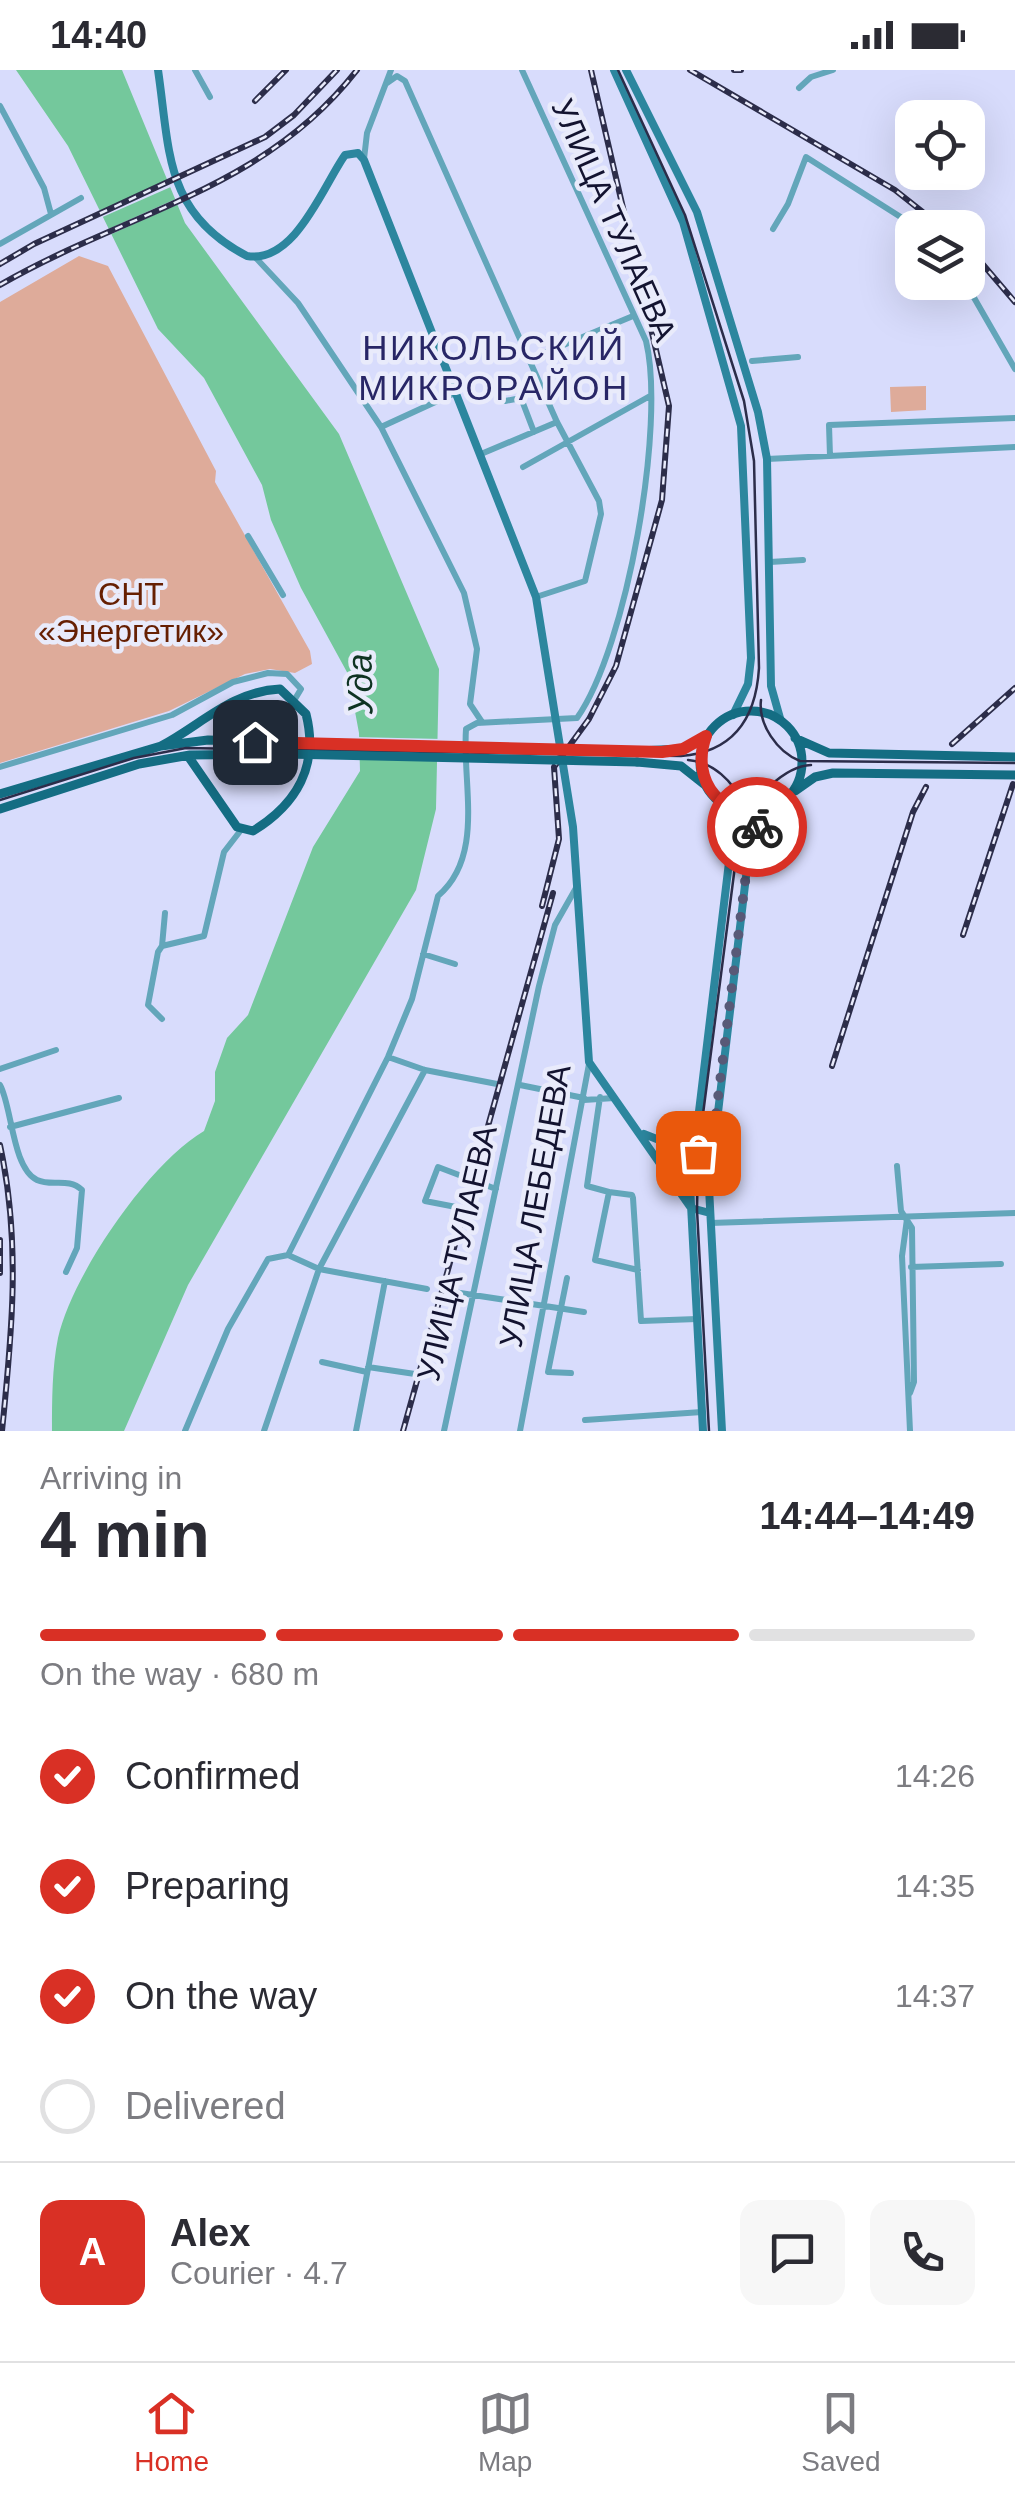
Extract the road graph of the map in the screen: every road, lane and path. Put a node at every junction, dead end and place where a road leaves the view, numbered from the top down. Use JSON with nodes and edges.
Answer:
{"nodes":[{"id":1,"x":158,"y":70,"type":"edge"},
{"id":2,"x":195,"y":70,"type":"edge"},
{"id":3,"x":391,"y":70,"type":"edge"},
{"id":4,"x":522,"y":70,"type":"edge"},
{"id":5,"x":614,"y":70,"type":"edge"},
{"id":6,"x":626,"y":70,"type":"edge"},
{"id":7,"x":833,"y":70,"type":"edge"},
{"id":8,"x":403,"y":74,"type":"edge"},
{"id":9,"x":387,"y":83,"type":"junction"},
{"id":10,"x":798,"y":88,"type":"dead end"},
{"id":11,"x":210,"y":97,"type":"dead end"},
{"id":12,"x":0,"y":106,"type":"edge"},
{"id":13,"x":364,"y":160,"type":"junction"},
{"id":14,"x":80,"y":198,"type":"dead end"},
{"id":15,"x":895,"y":213,"type":"edge"},
{"id":16,"x":52,"y":214,"type":"junction"},
{"id":17,"x":773,"y":229,"type":"dead end"},
{"id":18,"x":0,"y":244,"type":"edge"},
{"id":19,"x":255,"y":257,"type":"junction"},
{"id":20,"x":975,"y":300,"type":"edge"},
{"id":21,"x":633,"y":316,"type":"junction"},
{"id":22,"x":798,"y":357,"type":"dead end"},
{"id":23,"x":530,"y":359,"type":"junction"},
{"id":24,"x":752,"y":360,"type":"dead end"},
{"id":25,"x":1015,"y":368,"type":"edge"},
{"id":26,"x":454,"y":393,"type":"junction"},
{"id":27,"x":650,"y":396,"type":"junction"},
{"id":28,"x":505,"y":401,"type":"dead end"},
{"id":29,"x":1015,"y":418,"type":"edge"},
{"id":30,"x":557,"y":422,"type":"junction"},
{"id":31,"x":381,"y":427,"type":"junction"},
{"id":32,"x":534,"y":432,"type":"junction"},
{"id":33,"x":567,"y":439,"type":"junction"},
{"id":34,"x":1015,"y":448,"type":"edge"},
{"id":35,"x":481,"y":454,"type":"junction"},
{"id":36,"x":830,"y":456,"type":"junction"},
{"id":37,"x":767,"y":460,"type":"junction"},
{"id":38,"x":744,"y":461,"type":"junction"},
{"id":39,"x":523,"y":466,"type":"dead end"},
{"id":40,"x":248,"y":536,"type":"dead end"},
{"id":41,"x":803,"y":560,"type":"dead end"},
{"id":42,"x":770,"y":562,"type":"junction"},
{"id":43,"x":283,"y":595,"type":"dead end"},
{"id":44,"x":536,"y":598,"type":"junction"},
{"id":45,"x":296,"y":700,"type":"junction"},
{"id":46,"x":733,"y":715,"type":"junction"},
{"id":47,"x":780,"y":718,"type":"junction"},
{"id":48,"x":556,"y":720,"type":"junction"},
{"id":49,"x":196,"y":722,"type":"junction"},
{"id":50,"x":483,"y":722,"type":"junction"},
{"id":51,"x":706,"y":736,"type":"junction"},
{"id":52,"x":793,"y":737,"type":"junction"},
{"id":53,"x":208,"y":740,"type":"junction"},
{"id":54,"x":161,"y":746,"type":"junction"},
{"id":55,"x":188,"y":756,"type":"junction"},
{"id":56,"x":1015,"y":757,"type":"edge"},
{"id":57,"x":0,"y":768,"type":"edge"},
{"id":58,"x":1015,"y":774,"type":"edge"},
{"id":59,"x":792,"y":792,"type":"junction"},
{"id":60,"x":0,"y":794,"type":"edge"},
{"id":61,"x":714,"y":795,"type":"junction"},
{"id":62,"x":722,"y":804,"type":"junction"},
{"id":63,"x":0,"y":808,"type":"edge"},
{"id":64,"x":771,"y":811,"type":"junction"},
{"id":65,"x":241,"y":830,"type":"junction"},
{"id":66,"x":576,"y":888,"type":"junction"},
{"id":67,"x":165,"y":913,"type":"dead end"},
{"id":68,"x":162,"y":946,"type":"junction"},
{"id":69,"x":423,"y":954,"type":"junction"},
{"id":70,"x":455,"y":964,"type":"dead end"},
{"id":71,"x":162,"y":1018,"type":"dead end"},
{"id":72,"x":56,"y":1050,"type":"dead end"},
{"id":73,"x":388,"y":1057,"type":"junction"},
{"id":74,"x":589,"y":1062,"type":"junction"},
{"id":75,"x":0,"y":1069,"type":"edge"},
{"id":76,"x":424,"y":1070,"type":"junction"},
{"id":77,"x":497,"y":1084,"type":"dead end"},
{"id":78,"x":0,"y":1085,"type":"edge"},
{"id":79,"x":520,"y":1086,"type":"junction"},
{"id":80,"x":600,"y":1097,"type":"junction"},
{"id":81,"x":119,"y":1098,"type":"dead end"},
{"id":82,"x":615,"y":1098,"type":"junction"},
{"id":83,"x":584,"y":1100,"type":"junction"},
{"id":84,"x":698,"y":1117,"type":"junction"},
{"id":85,"x":635,"y":1126,"type":"junction"},
{"id":86,"x":10,"y":1127,"type":"junction"},
{"id":87,"x":664,"y":1143,"type":"junction"},
{"id":88,"x":694,"y":1152,"type":"junction"},
{"id":89,"x":711,"y":1154,"type":"junction"},
{"id":90,"x":897,"y":1166,"type":"dead end"},
{"id":91,"x":497,"y":1189,"type":"junction"},
{"id":92,"x":609,"y":1192,"type":"junction"},
{"id":93,"x":456,"y":1208,"type":"dead end"},
{"id":94,"x":691,"y":1208,"type":"junction"},
{"id":95,"x":1015,"y":1214,"type":"edge"},
{"id":96,"x":710,"y":1218,"type":"junction"},
{"id":97,"x":908,"y":1218,"type":"junction"},
{"id":98,"x":288,"y":1254,"type":"junction"},
{"id":99,"x":1001,"y":1264,"type":"dead end"},
{"id":100,"x":911,"y":1267,"type":"junction"},
{"id":101,"x":319,"y":1268,"type":"junction"},
{"id":102,"x":638,"y":1270,"type":"junction"},
{"id":103,"x":66,"y":1272,"type":"dead end"},
{"id":104,"x":567,"y":1278,"type":"dead end"},
{"id":105,"x":386,"y":1281,"type":"junction"},
{"id":106,"x":427,"y":1289,"type":"dead end"},
{"id":107,"x":447,"y":1291,"type":"dead end"},
{"id":108,"x":470,"y":1295,"type":"junction"},
{"id":109,"x":542,"y":1303,"type":"junction"},
{"id":110,"x":561,"y":1307,"type":"junction"},
{"id":111,"x":584,"y":1312,"type":"dead end"},
{"id":112,"x":908,"y":1319,"type":"junction"},
{"id":113,"x":697,"y":1320,"type":"junction"},
{"id":114,"x":322,"y":1362,"type":"dead end"},
{"id":115,"x":368,"y":1370,"type":"junction"},
{"id":116,"x":571,"y":1373,"type":"dead end"},
{"id":117,"x":415,"y":1374,"type":"dead end"},
{"id":118,"x":720,"y":1411,"type":"junction"},
{"id":119,"x":702,"y":1412,"type":"junction"},
{"id":120,"x":585,"y":1420,"type":"dead end"},
{"id":121,"x":185,"y":1431,"type":"edge"},
{"id":122,"x":264,"y":1431,"type":"edge"},
{"id":123,"x":356,"y":1431,"type":"edge"},
{"id":124,"x":444,"y":1431,"type":"edge"},
{"id":125,"x":520,"y":1431,"type":"edge"},
{"id":126,"x":703,"y":1431,"type":"edge"},
{"id":127,"x":722,"y":1431,"type":"edge"},
{"id":128,"x":910,"y":1431,"type":"edge"}],
"edges":[{"from":1,"to":19,"type":"main road"},
{"from":2,"to":11,"type":"street"},
{"from":3,"to":9,"type":"street"},
{"from":4,"to":21,"type":"street","name":"УЛИЦА ТУЛАЕВА"},
{"from":5,"to":38,"type":"main road"},
{"from":6,"to":37,"type":"main road"},
{"from":7,"to":10,"type":"street"},
{"from":8,"to":9,"type":"street"},
{"from":8,"to":23,"type":"street"},
{"from":9,"to":13,"type":"street"},
{"from":12,"to":16,"type":"street"},
{"from":13,"to":19,"type":"main road"},
{"from":13,"to":26,"type":"main road","name":"УЛИЦА ЛЕБЕДЕВА"},
{"from":14,"to":16,"type":"street"},
{"from":15,"to":17,"type":"street"},
{"from":16,"to":18,"type":"street"},
{"from":19,"to":31,"type":"street"},
{"from":20,"to":25,"type":"street"},
{"from":21,"to":23,"type":"street"},
{"from":21,"to":27,"type":"street","name":"УЛИЦА ТУЛАЕВА"},
{"from":22,"to":24,"type":"street"},
{"from":23,"to":30,"type":"street"},
{"from":26,"to":31,"type":"street"},
{"from":26,"to":35,"type":"main road","name":"УЛИЦА ЛЕБЕДЕВА"},
{"from":27,"to":33,"type":"street"},
{"from":27,"to":48,"type":"street","name":"УЛИЦА ТУЛАЕВА"},
{"from":28,"to":32,"type":"street"},
{"from":29,"to":36,"type":"street"},
{"from":30,"to":32,"type":"street"},
{"from":30,"to":33,"type":"street"},
{"from":31,"to":50,"type":"street"},
{"from":32,"to":35,"type":"street"},
{"from":33,"to":39,"type":"street"},
{"from":33,"to":44,"type":"street"},
{"from":34,"to":36,"type":"street"},
{"from":35,"to":44,"type":"main road","name":"УЛИЦА ЛЕБЕДЕВА"},
{"from":36,"to":37,"type":"street"},
{"from":37,"to":38,"type":"main road"},
{"from":37,"to":42,"type":"main road"},
{"from":38,"to":46,"type":"main road"},
{"from":40,"to":43,"type":"street"},
{"from":41,"to":42,"type":"street"},
{"from":42,"to":47,"type":"main road"},
{"from":44,"to":48,"type":"main road","name":"УЛИЦА ЛЕБЕДЕВА"},
{"from":45,"to":49,"type":"main road"},
{"from":45,"to":57,"type":"street"},
{"from":45,"to":65,"type":"main road"},
{"from":46,"to":47,"type":"main road"},
{"from":46,"to":51,"type":"main road"},
{"from":47,"to":52,"type":"main road"},
{"from":48,"to":50,"type":"street"},
{"from":48,"to":66,"type":"main road","name":"УЛИЦА ЛЕБЕДЕВА"},
{"from":49,"to":53,"type":"main road"},
{"from":49,"to":54,"type":"main road"},
{"from":50,"to":69,"type":"street"},
{"from":51,"to":53,"type":"main road","bridge":true},
{"from":51,"to":61,"type":"main road"},
{"from":52,"to":56,"type":"main road"},
{"from":52,"to":59,"type":"main road"},
{"from":53,"to":54,"type":"main road"},
{"from":54,"to":60,"type":"main road"},
{"from":55,"to":61,"type":"main road","bridge":true},
{"from":55,"to":63,"type":"main road"},
{"from":55,"to":65,"type":"main road"},
{"from":58,"to":59,"type":"main road"},
{"from":59,"to":64,"type":"main road"},
{"from":61,"to":62,"type":"main road"},
{"from":62,"to":64,"type":"main road"},
{"from":62,"to":84,"type":"main road"},
{"from":64,"to":89,"type":"main road"},
{"from":65,"to":68,"type":"street"},
{"from":66,"to":74,"type":"main road","name":"УЛИЦА ЛЕБЕДЕВА"},
{"from":66,"to":79,"type":"street","name":"УЛИЦА ТУЛАЕВА"},
{"from":67,"to":68,"type":"street"},
{"from":68,"to":71,"type":"street"},
{"from":69,"to":70,"type":"street"},
{"from":69,"to":73,"type":"street"},
{"from":72,"to":75,"type":"street"},
{"from":73,"to":76,"type":"street"},
{"from":73,"to":98,"type":"street"},
{"from":74,"to":82,"type":"main road"},
{"from":74,"to":83,"type":"street","name":"УЛИЦА ЛЕБЕДЕВА"},
{"from":76,"to":77,"type":"street"},
{"from":76,"to":101,"type":"street"},
{"from":78,"to":86,"type":"street"},
{"from":79,"to":83,"type":"street"},
{"from":79,"to":91,"type":"street","name":"УЛИЦА ТУЛАЕВА"},
{"from":80,"to":82,"type":"street"},
{"from":80,"to":83,"type":"street"},
{"from":80,"to":92,"type":"street"},
{"from":81,"to":86,"type":"street"},
{"from":82,"to":85,"type":"main road"},
{"from":83,"to":109,"type":"street","name":"УЛИЦА ЛЕБЕДЕВА"},
{"from":84,"to":87,"type":"main road"},
{"from":84,"to":88,"type":"main road"},
{"from":85,"to":87,"type":"main road"},
{"from":85,"to":94,"type":"main road"},
{"from":86,"to":103,"type":"street"},
{"from":87,"to":88,"type":"main road"},
{"from":88,"to":89,"type":"main road"},
{"from":88,"to":94,"type":"main road"},
{"from":89,"to":96,"type":"main road"},
{"from":90,"to":97,"type":"street"},
{"from":91,"to":93,"type":"street"},
{"from":91,"to":108,"type":"street","name":"УЛИЦА ТУЛАЕВА"},
{"from":92,"to":102,"type":"street"},
{"from":92,"to":102,"type":"street"},
{"from":94,"to":96,"type":"main road"},
{"from":94,"to":113,"type":"main road"},
{"from":95,"to":97,"type":"street"},
{"from":96,"to":97,"type":"street"},
{"from":96,"to":118,"type":"main road"},
{"from":97,"to":100,"type":"street"},
{"from":97,"to":112,"type":"street"},
{"from":98,"to":101,"type":"street"},
{"from":98,"to":121,"type":"street"},
{"from":99,"to":100,"type":"street"},
{"from":100,"to":112,"type":"street"},
{"from":101,"to":105,"type":"street"},
{"from":101,"to":122,"type":"street"},
{"from":102,"to":113,"type":"street"},
{"from":104,"to":110,"type":"street"},
{"from":105,"to":106,"type":"street"},
{"from":105,"to":115,"type":"street"},
{"from":107,"to":108,"type":"street"},
{"from":108,"to":109,"type":"street"},
{"from":108,"to":124,"type":"street","name":"УЛИЦА ТУЛАЕВА"},
{"from":109,"to":110,"type":"street"},
{"from":109,"to":125,"type":"street","name":"УЛИЦА ЛЕБЕДЕВА"},
{"from":110,"to":111,"type":"street"},
{"from":110,"to":116,"type":"street"},
{"from":112,"to":128,"type":"street"},
{"from":113,"to":119,"type":"main road"},
{"from":114,"to":115,"type":"street"},
{"from":115,"to":117,"type":"street"},
{"from":115,"to":123,"type":"street"},
{"from":118,"to":119,"type":"main road"},
{"from":118,"to":127,"type":"main road"},
{"from":119,"to":120,"type":"street"},
{"from":119,"to":126,"type":"main road"}]}
